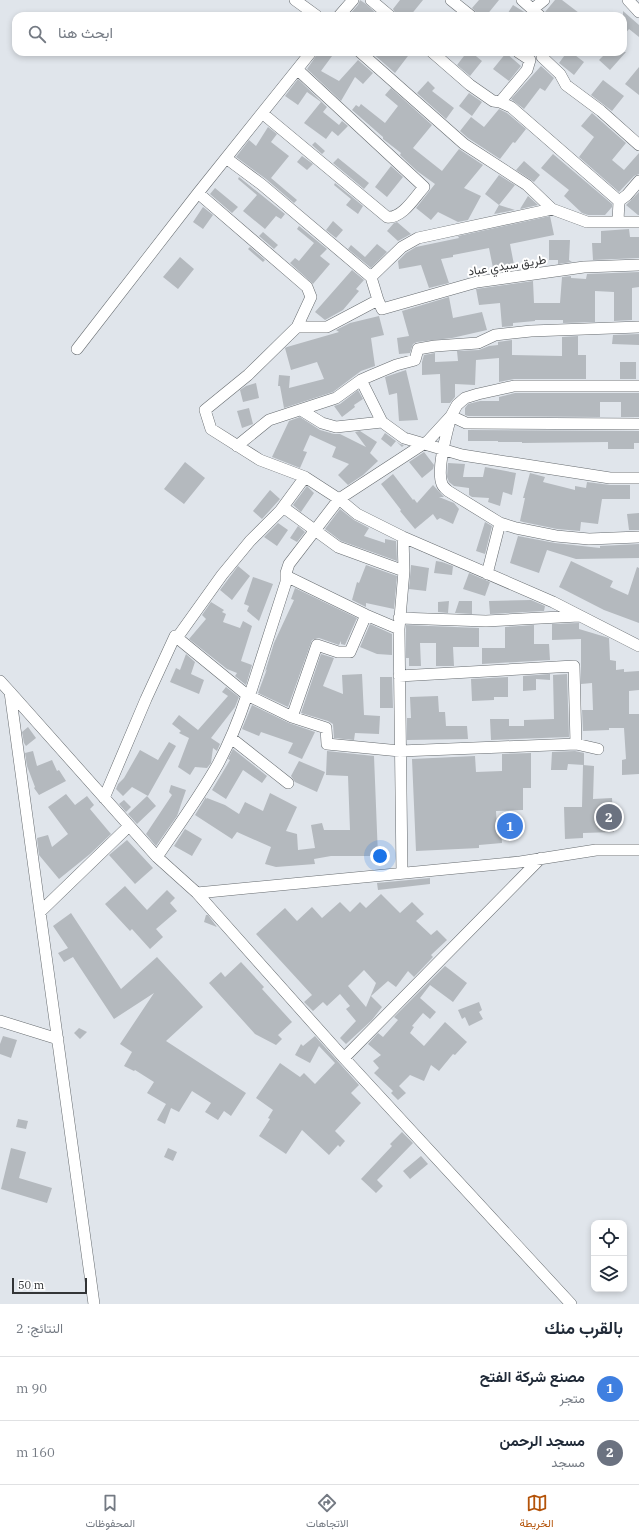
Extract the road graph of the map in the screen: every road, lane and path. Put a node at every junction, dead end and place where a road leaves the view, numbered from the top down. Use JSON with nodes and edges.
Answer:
{"nodes":[{"id":1,"x":294,"y":0,"type":"edge"},
{"id":2,"x":353,"y":0,"type":"edge"},
{"id":3,"x":371,"y":0,"type":"edge"},
{"id":4,"x":451,"y":0,"type":"edge"},
{"id":5,"x":522,"y":0,"type":"edge"},
{"id":6,"x":544,"y":0,"type":"edge"},
{"id":7,"x":628,"y":0,"type":"edge"},
{"id":8,"x":311,"y":12,"type":"edge"},
{"id":9,"x":342,"y":12,"type":"edge"},
{"id":10,"x":385,"y":12,"type":"edge"},
{"id":11,"x":466,"y":12,"type":"edge"},
{"id":12,"x":536,"y":12,"type":"edge"},
{"id":13,"x":538,"y":12,"type":"edge"},
{"id":14,"x":639,"y":12,"type":"edge"},
{"id":15,"x":308,"y":56,"type":"edge"},
{"id":16,"x":365,"y":56,"type":"edge"},
{"id":17,"x":437,"y":56,"type":"edge"},
{"id":18,"x":524,"y":56,"type":"edge"},
{"id":19,"x":541,"y":56,"type":"edge"},
{"id":20,"x":545,"y":56,"type":"edge"},
{"id":21,"x":530,"y":60,"type":"junction"},
{"id":22,"x":298,"y":70,"type":"junction"},
{"id":23,"x":500,"y":102,"type":"junction"},
{"id":24,"x":262,"y":113,"type":"junction"},
{"id":25,"x":639,"y":145,"type":"edge"},
{"id":26,"x":226,"y":158,"type":"junction"},
{"id":27,"x":639,"y":181,"type":"edge"},
{"id":28,"x":198,"y":193,"type":"junction"},
{"id":29,"x":619,"y":201,"type":"junction"},
{"id":30,"x":552,"y":209,"type":"junction"},
{"id":31,"x":618,"y":221,"type":"junction"},
{"id":32,"x":639,"y":222,"type":"edge"},
{"id":33,"x":639,"y":265,"type":"edge"},
{"id":34,"x":371,"y":277,"type":"junction"},
{"id":35,"x":380,"y":305,"type":"junction"},
{"id":36,"x":297,"y":327,"type":"junction"},
{"id":37,"x":639,"y":327,"type":"edge"},
{"id":38,"x":77,"y":349,"type":"dead end"},
{"id":39,"x":361,"y":380,"type":"junction"},
{"id":40,"x":639,"y":386,"type":"edge"},
{"id":41,"x":301,"y":410,"type":"junction"},
{"id":42,"x":451,"y":416,"type":"junction"},
{"id":43,"x":382,"y":422,"type":"junction"},
{"id":44,"x":639,"y":424,"type":"edge"},
{"id":45,"x":425,"y":443,"type":"junction"},
{"id":46,"x":236,"y":446,"type":"junction"},
{"id":47,"x":443,"y":449,"type":"junction"},
{"id":48,"x":305,"y":477,"type":"junction"},
{"id":49,"x":639,"y":478,"type":"edge"},
{"id":50,"x":340,"y":499,"type":"junction"},
{"id":51,"x":283,"y":508,"type":"junction"},
{"id":52,"x":500,"y":523,"type":"junction"},
{"id":53,"x":314,"y":531,"type":"junction"},
{"id":54,"x":403,"y":537,"type":"junction"},
{"id":55,"x":639,"y":537,"type":"edge"},
{"id":56,"x":404,"y":571,"type":"junction"},
{"id":57,"x":487,"y":574,"type":"junction"},
{"id":58,"x":286,"y":576,"type":"junction"},
{"id":59,"x":366,"y":615,"type":"junction"},
{"id":60,"x":579,"y":616,"type":"junction"},
{"id":61,"x":399,"y":624,"type":"junction"},
{"id":62,"x":175,"y":636,"type":"junction"},
{"id":63,"x":639,"y":646,"type":"edge"},
{"id":64,"x":399,"y":676,"type":"junction"},
{"id":65,"x":0,"y":681,"type":"edge"},
{"id":66,"x":10,"y":692,"type":"junction"},
{"id":67,"x":247,"y":696,"type":"junction"},
{"id":68,"x":292,"y":717,"type":"junction"},
{"id":69,"x":231,"y":738,"type":"junction"},
{"id":70,"x":576,"y":744,"type":"junction"},
{"id":71,"x":598,"y":750,"type":"dead end"},
{"id":72,"x":400,"y":751,"type":"junction"},
{"id":73,"x":288,"y":783,"type":"dead end"},
{"id":74,"x":104,"y":798,"type":"junction"},
{"id":75,"x":129,"y":826,"type":"junction"},
{"id":76,"x":639,"y":850,"type":"edge"},
{"id":77,"x":157,"y":857,"type":"junction"},
{"id":78,"x":541,"y":858,"type":"junction"},
{"id":79,"x":402,"y":874,"type":"junction"},
{"id":80,"x":197,"y":893,"type":"junction"},
{"id":81,"x":40,"y":912,"type":"junction"},
{"id":82,"x":0,"y":1020,"type":"edge"},
{"id":83,"x":58,"y":1040,"type":"junction"},
{"id":84,"x":344,"y":1058,"type":"junction"},
{"id":85,"x":94,"y":1304,"type":"edge"},
{"id":86,"x":571,"y":1304,"type":"edge"}],
"edges":[{"from":1,"to":8,"type":"street"},
{"from":2,"to":9,"type":"street"},
{"from":3,"to":10,"type":"street"},
{"from":4,"to":11,"type":"street"},
{"from":5,"to":12,"type":"street"},
{"from":6,"to":13,"type":"street"},
{"from":7,"to":14,"type":"street"},
{"from":15,"to":22,"type":"street"},
{"from":16,"to":30,"type":"street"},
{"from":17,"to":23,"type":"street"},
{"from":18,"to":21,"type":"street"},
{"from":19,"to":21,"type":"street"},
{"from":20,"to":25,"type":"street"},
{"from":21,"to":23,"type":"street"},
{"from":22,"to":24,"type":"street"},
{"from":22,"to":24,"type":"street"},
{"from":23,"to":29,"type":"street"},
{"from":24,"to":26,"type":"street"},
{"from":26,"to":28,"type":"street"},
{"from":26,"to":34,"type":"street"},
{"from":27,"to":29,"type":"street"},
{"from":28,"to":36,"type":"street"},
{"from":28,"to":38,"type":"street"},
{"from":29,"to":31,"type":"street"},
{"from":30,"to":31,"type":"street"},
{"from":30,"to":34,"type":"street"},
{"from":31,"to":32,"type":"street"},
{"from":33,"to":35,"type":"street","name":"طريق سيدي عباد"},
{"from":34,"to":35,"type":"street"},
{"from":35,"to":36,"type":"street","name":"طريق سيدي عباد"},
{"from":36,"to":46,"type":"street"},
{"from":37,"to":39,"type":"street"},
{"from":39,"to":41,"type":"street"},
{"from":39,"to":43,"type":"street"},
{"from":40,"to":42,"type":"street"},
{"from":41,"to":43,"type":"street"},
{"from":41,"to":46,"type":"street"},
{"from":42,"to":44,"type":"street"},
{"from":42,"to":45,"type":"street"},
{"from":42,"to":47,"type":"street"},
{"from":43,"to":45,"type":"street"},
{"from":45,"to":47,"type":"street"},
{"from":45,"to":50,"type":"street"},
{"from":46,"to":48,"type":"street"},
{"from":47,"to":49,"type":"street"},
{"from":47,"to":52,"type":"street"},
{"from":48,"to":50,"type":"street"},
{"from":48,"to":51,"type":"street"},
{"from":50,"to":53,"type":"street"},
{"from":50,"to":54,"type":"street"},
{"from":51,"to":53,"type":"street"},
{"from":51,"to":62,"type":"street"},
{"from":52,"to":55,"type":"street"},
{"from":52,"to":57,"type":"street"},
{"from":53,"to":56,"type":"street"},
{"from":53,"to":58,"type":"street"},
{"from":54,"to":56,"type":"street"},
{"from":54,"to":57,"type":"street"},
{"from":56,"to":61,"type":"street"},
{"from":57,"to":60,"type":"street"},
{"from":58,"to":59,"type":"street"},
{"from":58,"to":67,"type":"street"},
{"from":59,"to":61,"type":"street"},
{"from":59,"to":68,"type":"street"},
{"from":60,"to":61,"type":"street"},
{"from":60,"to":63,"type":"street"},
{"from":61,"to":64,"type":"street"},
{"from":62,"to":67,"type":"street"},
{"from":62,"to":74,"type":"street"},
{"from":64,"to":70,"type":"street"},
{"from":64,"to":72,"type":"street"},
{"from":65,"to":66,"type":"street"},
{"from":66,"to":74,"type":"street"},
{"from":66,"to":81,"type":"street"},
{"from":67,"to":68,"type":"street"},
{"from":67,"to":69,"type":"street"},
{"from":68,"to":72,"type":"street"},
{"from":69,"to":73,"type":"street"},
{"from":69,"to":77,"type":"street"},
{"from":70,"to":71,"type":"street"},
{"from":70,"to":72,"type":"street"},
{"from":72,"to":79,"type":"street"},
{"from":74,"to":75,"type":"street"},
{"from":75,"to":77,"type":"street"},
{"from":75,"to":81,"type":"street"},
{"from":76,"to":78,"type":"street"},
{"from":77,"to":80,"type":"street"},
{"from":78,"to":79,"type":"street"},
{"from":78,"to":84,"type":"street"},
{"from":79,"to":80,"type":"street"},
{"from":80,"to":84,"type":"street"},
{"from":81,"to":83,"type":"street"},
{"from":82,"to":83,"type":"street"},
{"from":83,"to":85,"type":"street"},
{"from":84,"to":86,"type":"street"}]}
